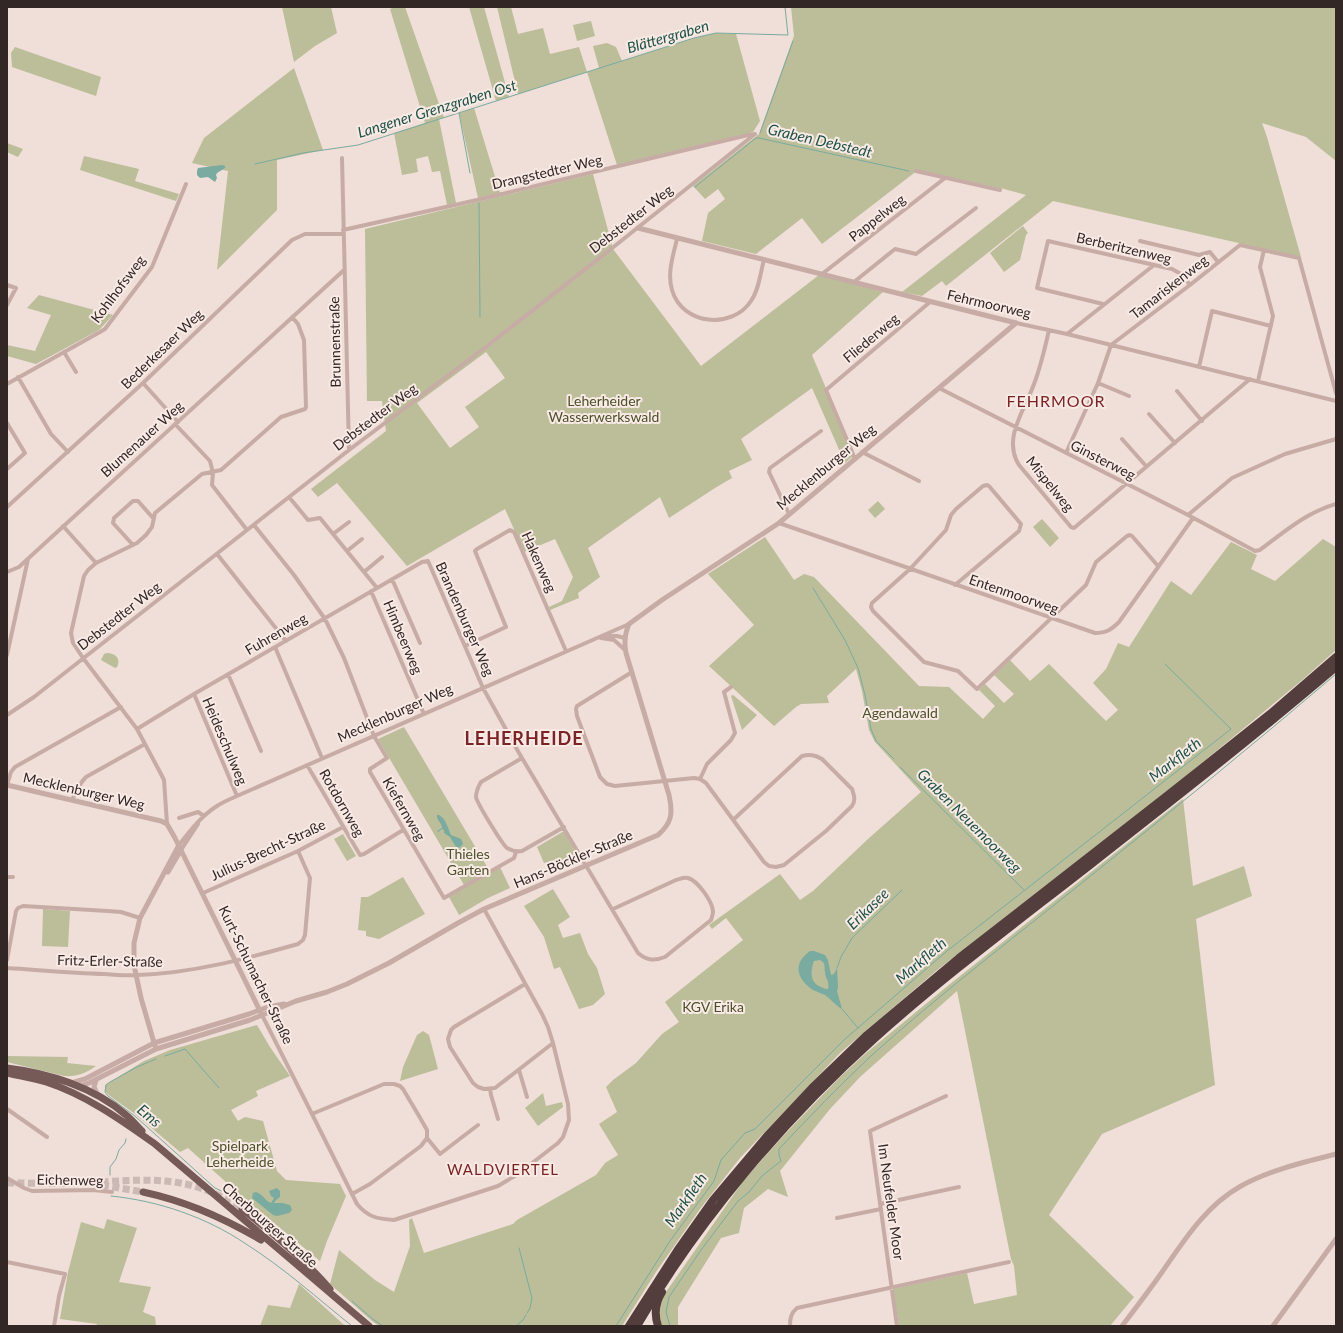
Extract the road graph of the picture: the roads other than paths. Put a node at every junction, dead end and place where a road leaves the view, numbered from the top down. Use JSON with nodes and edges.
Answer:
{"nodes":[{"id":1,"x":755,"y":134,"type":"joint"},
{"id":2,"x":342,"y":158,"type":"dead end"},
{"id":3,"x":916,"y":171,"type":"dead end"},
{"id":4,"x":945,"y":178,"type":"junction"},
{"id":5,"x":186,"y":184,"type":"dead end"},
{"id":6,"x":1000,"y":190,"type":"dead end"},
{"id":7,"x":976,"y":208,"type":"dead end"},
{"id":8,"x":638,"y":228,"type":"junction"},
{"id":9,"x":343,"y":232,"type":"junction"},
{"id":10,"x":677,"y":239,"type":"junction"},
{"id":11,"x":1140,"y":241,"type":"dead end"},
{"id":12,"x":1264,"y":250,"type":"junction"},
{"id":13,"x":764,"y":260,"type":"junction"},
{"id":14,"x":1218,"y":262,"type":"junction"},
{"id":15,"x":1154,"y":265,"type":"junction"},
{"id":16,"x":344,"y":270,"type":"junction"},
{"id":17,"x":822,"y":274,"type":"junction"},
{"id":18,"x":854,"y":282,"type":"junction"},
{"id":19,"x":7,"y":285,"type":"edge"},
{"id":20,"x":1190,"y":285,"type":"junction"},
{"id":21,"x":930,"y":302,"type":"junction"},
{"id":22,"x":1103,"y":304,"type":"junction"},
{"id":23,"x":7,"y":305,"type":"edge"},
{"id":24,"x":292,"y":317,"type":"junction"},
{"id":25,"x":1016,"y":322,"type":"junction"},
{"id":26,"x":1271,"y":326,"type":"junction"},
{"id":27,"x":1049,"y":330,"type":"junction"},
{"id":28,"x":1067,"y":334,"type":"junction"},
{"id":29,"x":1111,"y":345,"type":"junction"},
{"id":30,"x":64,"y":352,"type":"junction"},
{"id":31,"x":1199,"y":366,"type":"junction"},
{"id":32,"x":76,"y":372,"type":"dead end"},
{"id":33,"x":18,"y":377,"type":"junction"},
{"id":34,"x":1250,"y":379,"type":"junction"},
{"id":35,"x":1258,"y":381,"type":"junction"},
{"id":36,"x":143,"y":383,"type":"junction"},
{"id":37,"x":1098,"y":383,"type":"junction"},
{"id":38,"x":7,"y":384,"type":"edge"},
{"id":39,"x":939,"y":388,"type":"junction"},
{"id":40,"x":1177,"y":391,"type":"dead end"},
{"id":41,"x":1336,"y":393,"type":"edge"},
{"id":42,"x":1129,"y":396,"type":"dead end"},
{"id":43,"x":1336,"y":401,"type":"edge"},
{"id":44,"x":1149,"y":414,"type":"dead end"},
{"id":45,"x":1202,"y":421,"type":"junction"},
{"id":46,"x":7,"y":423,"type":"edge"},
{"id":47,"x":176,"y":423,"type":"junction"},
{"id":48,"x":1015,"y":428,"type":"junction"},
{"id":49,"x":821,"y":431,"type":"dead end"},
{"id":50,"x":1122,"y":439,"type":"dead end"},
{"id":51,"x":1336,"y":439,"type":"edge"},
{"id":52,"x":1175,"y":443,"type":"junction"},
{"id":53,"x":349,"y":450,"type":"junction"},
{"id":54,"x":68,"y":452,"type":"junction"},
{"id":55,"x":862,"y":452,"type":"junction"},
{"id":56,"x":1066,"y":453,"type":"junction"},
{"id":57,"x":855,"y":458,"type":"junction"},
{"id":58,"x":1146,"y":466,"type":"junction"},
{"id":59,"x":7,"y":469,"type":"edge"},
{"id":60,"x":213,"y":473,"type":"junction"},
{"id":61,"x":919,"y":481,"type":"dead end"},
{"id":62,"x":1126,"y":484,"type":"junction"},
{"id":63,"x":289,"y":497,"type":"junction"},
{"id":64,"x":1336,"y":504,"type":"edge"},
{"id":65,"x":7,"y":507,"type":"edge"},
{"id":66,"x":789,"y":514,"type":"junction"},
{"id":67,"x":1188,"y":515,"type":"junction"},
{"id":68,"x":153,"y":518,"type":"junction"},
{"id":69,"x":1193,"y":518,"type":"junction"},
{"id":70,"x":349,"y":522,"type":"dead end"},
{"id":71,"x":779,"y":523,"type":"junction"},
{"id":72,"x":254,"y":525,"type":"junction"},
{"id":73,"x":63,"y":526,"type":"junction"},
{"id":74,"x":247,"y":530,"type":"junction"},
{"id":75,"x":334,"y":534,"type":"junction"},
{"id":76,"x":362,"y":539,"type":"dead end"},
{"id":77,"x":133,"y":545,"type":"junction"},
{"id":78,"x":347,"y":551,"type":"junction"},
{"id":79,"x":218,"y":554,"type":"junction"},
{"id":80,"x":382,"y":557,"type":"dead end"},
{"id":81,"x":28,"y":558,"type":"junction"},
{"id":82,"x":426,"y":560,"type":"joint"},
{"id":83,"x":96,"y":563,"type":"junction"},
{"id":84,"x":1158,"y":566,"type":"junction"},
{"id":85,"x":910,"y":569,"type":"junction"},
{"id":86,"x":7,"y":572,"type":"edge"},
{"id":87,"x":364,"y":572,"type":"junction"},
{"id":88,"x":392,"y":579,"type":"junction"},
{"id":89,"x":955,"y":585,"type":"junction"},
{"id":90,"x":377,"y":588,"type":"junction"},
{"id":91,"x":371,"y":592,"type":"junction"},
{"id":92,"x":640,"y":615,"type":"junction"},
{"id":93,"x":1051,"y":618,"type":"junction"},
{"id":94,"x":325,"y":619,"type":"junction"},
{"id":95,"x":629,"y":624,"type":"junction"},
{"id":96,"x":608,"y":633,"type":"junction"},
{"id":97,"x":598,"y":638,"type":"junction"},
{"id":98,"x":626,"y":638,"type":"junction"},
{"id":99,"x":286,"y":641,"type":"junction"},
{"id":100,"x":420,"y":643,"type":"dead end"},
{"id":101,"x":465,"y":646,"type":"junction"},
{"id":102,"x":275,"y":647,"type":"junction"},
{"id":103,"x":626,"y":650,"type":"junction"},
{"id":104,"x":566,"y":651,"type":"junction"},
{"id":105,"x":7,"y":655,"type":"edge"},
{"id":106,"x":1336,"y":656,"type":"edge"},
{"id":107,"x":83,"y":658,"type":"junction"},
{"id":108,"x":1336,"y":667,"type":"edge"},
{"id":109,"x":632,"y":672,"type":"junction"},
{"id":110,"x":228,"y":674,"type":"junction"},
{"id":111,"x":731,"y":687,"type":"dead end"},
{"id":112,"x":483,"y":688,"type":"junction"},
{"id":113,"x":194,"y":694,"type":"junction"},
{"id":114,"x":121,"y":707,"type":"junction"},
{"id":115,"x":424,"y":714,"type":"junction"},
{"id":116,"x":7,"y":715,"type":"edge"},
{"id":117,"x":137,"y":729,"type":"junction"},
{"id":118,"x":374,"y":736,"type":"junction"},
{"id":119,"x":145,"y":744,"type":"junction"},
{"id":120,"x":261,"y":750,"type":"dead end"},
{"id":121,"x":322,"y":758,"type":"junction"},
{"id":122,"x":522,"y":758,"type":"junction"},
{"id":123,"x":307,"y":765,"type":"junction"},
{"id":124,"x":700,"y":779,"type":"junction"},
{"id":125,"x":664,"y":780,"type":"junction"},
{"id":126,"x":7,"y":785,"type":"edge"},
{"id":127,"x":237,"y":796,"type":"junction"},
{"id":128,"x":72,"y":800,"type":"junction"},
{"id":129,"x":179,"y":818,"type":"dead end"},
{"id":130,"x":203,"y":818,"type":"junction"},
{"id":131,"x":733,"y":820,"type":"junction"},
{"id":132,"x":167,"y":824,"type":"junction"},
{"id":133,"x":343,"y":827,"type":"junction"},
{"id":134,"x":564,"y":827,"type":"junction"},
{"id":135,"x":403,"y":830,"type":"junction"},
{"id":136,"x":180,"y":848,"type":"junction"},
{"id":137,"x":298,"y":851,"type":"junction"},
{"id":138,"x":516,"y":852,"type":"junction"},
{"id":139,"x":588,"y":866,"type":"junction"},
{"id":140,"x":7,"y":877,"type":"edge"},
{"id":141,"x":13,"y":877,"type":"dead end"},
{"id":142,"x":203,"y":893,"type":"junction"},
{"id":143,"x":484,"y":909,"type":"junction"},
{"id":144,"x":613,"y":909,"type":"junction"},
{"id":145,"x":140,"y":918,"type":"junction"},
{"id":146,"x":7,"y":960,"type":"edge"},
{"id":147,"x":236,"y":961,"type":"junction"},
{"id":148,"x":7,"y":968,"type":"edge"},
{"id":149,"x":136,"y":976,"type":"junction"},
{"id":150,"x":525,"y":984,"type":"junction"},
{"id":151,"x":261,"y":1013,"type":"junction"},
{"id":152,"x":154,"y":1043,"type":"junction"},
{"id":153,"x":553,"y":1043,"type":"junction"},
{"id":154,"x":156,"y":1049,"type":"junction"},
{"id":155,"x":7,"y":1068,"type":"edge"},
{"id":156,"x":519,"y":1070,"type":"junction"},
{"id":157,"x":7,"y":1073,"type":"edge"},
{"id":158,"x":96,"y":1080,"type":"junction"},
{"id":159,"x":80,"y":1084,"type":"junction"},
{"id":160,"x":63,"y":1085,"type":"junction"},
{"id":161,"x":490,"y":1089,"type":"junction"},
{"id":162,"x":78,"y":1095,"type":"junction"},
{"id":163,"x":98,"y":1096,"type":"junction"},
{"id":164,"x":946,"y":1096,"type":"dead end"},
{"id":165,"x":527,"y":1097,"type":"dead end"},
{"id":166,"x":7,"y":1109,"type":"edge"},
{"id":167,"x":312,"y":1114,"type":"junction"},
{"id":168,"x":498,"y":1119,"type":"dead end"},
{"id":169,"x":478,"y":1125,"type":"dead end"},
{"id":170,"x":47,"y":1137,"type":"dead end"},
{"id":171,"x":427,"y":1138,"type":"junction"},
{"id":172,"x":155,"y":1144,"type":"junction"},
{"id":173,"x":1336,"y":1154,"type":"edge"},
{"id":174,"x":7,"y":1178,"type":"edge"},
{"id":175,"x":959,"y":1187,"type":"dead end"},
{"id":176,"x":112,"y":1192,"type":"dead end"},
{"id":177,"x":143,"y":1192,"type":"tunnel mouth"},
{"id":178,"x":352,"y":1194,"type":"junction"},
{"id":179,"x":880,"y":1204,"type":"junction"},
{"id":180,"x":242,"y":1209,"type":"tunnel mouth"},
{"id":181,"x":881,"y":1209,"type":"junction"},
{"id":182,"x":837,"y":1218,"type":"dead end"},
{"id":183,"x":1336,"y":1239,"type":"edge"},
{"id":184,"x":279,"y":1250,"type":"junction"},
{"id":185,"x":679,"y":1260,"type":"junction"},
{"id":186,"x":7,"y":1262,"type":"edge"},
{"id":187,"x":1009,"y":1262,"type":"dead end"},
{"id":188,"x":891,"y":1288,"type":"junction"},
{"id":189,"x":344,"y":1305,"type":"junction"},
{"id":190,"x":54,"y":1326,"type":"edge"},
{"id":191,"x":369,"y":1326,"type":"edge"},
{"id":192,"x":629,"y":1326,"type":"edge"},
{"id":193,"x":637,"y":1326,"type":"edge"},
{"id":194,"x":658,"y":1326,"type":"edge"},
{"id":195,"x":790,"y":1326,"type":"edge"},
{"id":196,"x":897,"y":1326,"type":"edge"},
{"id":197,"x":1122,"y":1326,"type":"edge"},
{"id":198,"x":1273,"y":1326,"type":"edge"}],
"edges":[{"from":1,"to":8,"type":"street","name":"Debstedter Weg"},
{"from":1,"to":9,"type":"street","name":"Drangstedter Weg"},
{"from":2,"to":9,"type":"street","name":"Brunnenstraße"},
{"from":3,"to":4,"type":"street"},
{"from":4,"to":6,"type":"street"},
{"from":4,"to":17,"type":"street","name":"Pappelweg"},
{"from":5,"to":30,"type":"street","name":"Kohlhofsweg"},
{"from":7,"to":18,"type":"street"},
{"from":8,"to":10,"type":"street","name":"Fehrmoorweg"},
{"from":8,"to":53,"type":"street","name":"Debstedter Weg"},
{"from":9,"to":16,"type":"street","name":"Brunnenstraße"},
{"from":9,"to":36,"type":"street","name":"Bederkesaer Weg"},
{"from":10,"to":13,"type":"street","name":"Fehrmoorweg"},
{"from":10,"to":13,"type":"street"},
{"from":11,"to":14,"type":"street"},
{"from":12,"to":14,"type":"street","name":"Tamariskenweg"},
{"from":12,"to":26,"type":"street"},
{"from":12,"to":41,"type":"street"},
{"from":13,"to":17,"type":"street","name":"Fehrmoorweg"},
{"from":14,"to":20,"type":"street","name":"Tamariskenweg"},
{"from":15,"to":20,"type":"street","name":"Berberitzenweg"},
{"from":15,"to":22,"type":"street"},
{"from":15,"to":22,"type":"street","name":"Berberitzenweg"},
{"from":16,"to":24,"type":"street","name":"Blumenauer Weg"},
{"from":16,"to":53,"type":"street","name":"Brunnenstraße"},
{"from":17,"to":18,"type":"street","name":"Fehrmoorweg"},
{"from":18,"to":21,"type":"street","name":"Fehrmoorweg"},
{"from":19,"to":23,"type":"street"},
{"from":20,"to":29,"type":"street","name":"Tamariskenweg"},
{"from":21,"to":25,"type":"street","name":"Fehrmoorweg"},
{"from":21,"to":57,"type":"street","name":"Fliederweg"},
{"from":22,"to":28,"type":"street"},
{"from":24,"to":47,"type":"street","name":"Blumenauer Weg"},
{"from":24,"to":60,"type":"street"},
{"from":25,"to":27,"type":"street","name":"Fehrmoorweg"},
{"from":25,"to":39,"type":"street","name":"Mecklenburger Weg"},
{"from":26,"to":31,"type":"street"},
{"from":26,"to":35,"type":"street"},
{"from":27,"to":28,"type":"street","name":"Fehrmoorweg"},
{"from":27,"to":48,"type":"street","name":"Mispelweg"},
{"from":28,"to":29,"type":"street","name":"Fehrmoorweg"},
{"from":29,"to":31,"type":"street","name":"Fehrmoorweg"},
{"from":29,"to":37,"type":"street"},
{"from":30,"to":32,"type":"street"},
{"from":30,"to":33,"type":"street","name":"Kohlhofsweg"},
{"from":31,"to":34,"type":"street","name":"Fehrmoorweg"},
{"from":33,"to":38,"type":"street","name":"Kohlhofsweg"},
{"from":33,"to":54,"type":"street"},
{"from":34,"to":35,"type":"street","name":"Fehrmoorweg"},
{"from":34,"to":45,"type":"street"},
{"from":35,"to":43,"type":"street","name":"Fehrmoorweg"},
{"from":36,"to":47,"type":"street"},
{"from":36,"to":54,"type":"street","name":"Bederkesaer Weg"},
{"from":37,"to":42,"type":"street"},
{"from":37,"to":56,"type":"street"},
{"from":39,"to":48,"type":"street","name":"Ginsterweg"},
{"from":39,"to":55,"type":"street","name":"Mecklenburger Weg"},
{"from":40,"to":45,"type":"street"},
{"from":44,"to":52,"type":"street"},
{"from":45,"to":52,"type":"street"},
{"from":46,"to":59,"type":"street"},
{"from":47,"to":60,"type":"street"},
{"from":47,"to":73,"type":"street","name":"Blumenauer Weg"},
{"from":48,"to":56,"type":"street","name":"Ginsterweg"},
{"from":48,"to":62,"type":"street","name":"Mispelweg"},
{"from":49,"to":66,"type":"street"},
{"from":50,"to":58,"type":"street"},
{"from":51,"to":67,"type":"street"},
{"from":52,"to":58,"type":"street"},
{"from":53,"to":63,"type":"street","name":"Debstedter Weg"},
{"from":54,"to":65,"type":"street","name":"Bederkesaer Weg"},
{"from":55,"to":57,"type":"street","name":"Mecklenburger Weg"},
{"from":55,"to":61,"type":"street"},
{"from":56,"to":62,"type":"street","name":"Ginsterweg"},
{"from":57,"to":66,"type":"street","name":"Mecklenburger Weg"},
{"from":58,"to":62,"type":"street"},
{"from":60,"to":68,"type":"street"},
{"from":60,"to":74,"type":"street"},
{"from":62,"to":67,"type":"street","name":"Ginsterweg"},
{"from":63,"to":72,"type":"street","name":"Debstedter Weg"},
{"from":63,"to":75,"type":"street"},
{"from":64,"to":69,"type":"street","name":"Ginsterweg"},
{"from":66,"to":71,"type":"street","name":"Mecklenburger Weg"},
{"from":67,"to":69,"type":"street","name":"Ginsterweg"},
{"from":68,"to":77,"type":"street"},
{"from":68,"to":77,"type":"street"},
{"from":69,"to":84,"type":"street","name":"Entenmoorweg"},
{"from":70,"to":75,"type":"street"},
{"from":71,"to":85,"type":"street","name":"Entenmoorweg"},
{"from":71,"to":92,"type":"street","name":"Mecklenburger Weg"},
{"from":72,"to":74,"type":"street","name":"Debstedter Weg"},
{"from":72,"to":94,"type":"street"},
{"from":73,"to":81,"type":"street","name":"Blumenauer Weg"},
{"from":73,"to":83,"type":"street"},
{"from":74,"to":79,"type":"street","name":"Debstedter Weg"},
{"from":75,"to":78,"type":"street"},
{"from":76,"to":78,"type":"street"},
{"from":77,"to":83,"type":"street"},
{"from":78,"to":87,"type":"street"},
{"from":79,"to":99,"type":"street"},
{"from":79,"to":107,"type":"street","name":"Debstedter Weg"},
{"from":80,"to":87,"type":"street"},
{"from":81,"to":86,"type":"street","name":"Blumenauer Weg"},
{"from":81,"to":105,"type":"street"},
{"from":82,"to":88,"type":"street","name":"Fuhrenweg"},
{"from":82,"to":101,"type":"street","name":"Brandenburger Weg"},
{"from":83,"to":107,"type":"street"},
{"from":84,"to":93,"type":"street","name":"Entenmoorweg"},
{"from":84,"to":93,"type":"street"},
{"from":85,"to":89,"type":"street","name":"Entenmoorweg"},
{"from":85,"to":89,"type":"street"},
{"from":85,"to":93,"type":"street"},
{"from":87,"to":90,"type":"street"},
{"from":88,"to":90,"type":"street","name":"Fuhrenweg"},
{"from":88,"to":100,"type":"street"},
{"from":89,"to":93,"type":"street","name":"Entenmoorweg"},
{"from":90,"to":91,"type":"street","name":"Fuhrenweg"},
{"from":91,"to":94,"type":"street","name":"Fuhrenweg"},
{"from":91,"to":115,"type":"street","name":"Himbeerweg"},
{"from":92,"to":95,"type":"street","name":"Mecklenburger Weg"},
{"from":92,"to":98,"type":"street","name":"Mecklenburger Weg"},
{"from":94,"to":99,"type":"street","name":"Fuhrenweg"},
{"from":94,"to":118,"type":"street"},
{"from":95,"to":96,"type":"street","name":"Mecklenburger Weg"},
{"from":95,"to":98,"type":"street","name":"Hans-Böckler-Straße"},
{"from":96,"to":97,"type":"street","name":"Mecklenburger Weg"},
{"from":96,"to":98,"type":"street"},
{"from":97,"to":98,"type":"street","name":"Mecklenburger Weg"},
{"from":97,"to":103,"type":"street"},
{"from":97,"to":104,"type":"street","name":"Mecklenburger Weg"},
{"from":98,"to":103,"type":"street","name":"Hans-Böckler-Straße"},
{"from":99,"to":102,"type":"street","name":"Fuhrenweg"},
{"from":101,"to":104,"type":"street","name":"Hakenweg"},
{"from":101,"to":112,"type":"street","name":"Brandenburger Weg"},
{"from":102,"to":110,"type":"street","name":"Fuhrenweg"},
{"from":102,"to":121,"type":"street"},
{"from":103,"to":109,"type":"street","name":"Hans-Böckler-Straße"},
{"from":104,"to":112,"type":"street","name":"Mecklenburger Weg"},
{"from":106,"to":192,"type":"highway"},
{"from":107,"to":114,"type":"street"},
{"from":107,"to":116,"type":"street","name":"Debstedter Weg"},
{"from":108,"to":185,"type":"highway"},
{"from":109,"to":125,"type":"street","name":"Hans-Böckler-Straße"},
{"from":109,"to":125,"type":"street"},
{"from":110,"to":113,"type":"street","name":"Fuhrenweg"},
{"from":110,"to":120,"type":"street"},
{"from":111,"to":124,"type":"street"},
{"from":112,"to":115,"type":"street","name":"Mecklenburger Weg"},
{"from":112,"to":122,"type":"street","name":"Brandenburger Weg"},
{"from":113,"to":117,"type":"street","name":"Fuhrenweg"},
{"from":113,"to":127,"type":"street","name":"Heideschulweg"},
{"from":114,"to":117,"type":"street"},
{"from":114,"to":126,"type":"street"},
{"from":115,"to":118,"type":"street","name":"Mecklenburger Weg"},
{"from":117,"to":119,"type":"street"},
{"from":118,"to":121,"type":"street","name":"Mecklenburger Weg"},
{"from":118,"to":135,"type":"street","name":"Kiefernweg"},
{"from":119,"to":128,"type":"street"},
{"from":119,"to":132,"type":"street"},
{"from":121,"to":123,"type":"street","name":"Mecklenburger Weg"},
{"from":122,"to":134,"type":"street","name":"Brandenburger Weg"},
{"from":122,"to":138,"type":"street"},
{"from":123,"to":127,"type":"street","name":"Mecklenburger Weg"},
{"from":123,"to":133,"type":"street","name":"Rotdornweg"},
{"from":124,"to":125,"type":"street"},
{"from":124,"to":131,"type":"street"},
{"from":125,"to":139,"type":"street","name":"Hans-Böckler-Straße"},
{"from":126,"to":128,"type":"street","name":"Mecklenburger Weg"},
{"from":127,"to":130,"type":"street","name":"Mecklenburger Weg"},
{"from":128,"to":132,"type":"street","name":"Mecklenburger Weg"},
{"from":129,"to":130,"type":"street"},
{"from":130,"to":136,"type":"street","name":"Mecklenburger Weg"},
{"from":131,"to":131,"type":"street"},
{"from":132,"to":136,"type":"street"},
{"from":133,"to":135,"type":"street","name":"Rotdornweg"},
{"from":133,"to":137,"type":"street","name":"Julius-Brecht-Straße"},
{"from":134,"to":138,"type":"street"},
{"from":134,"to":139,"type":"street","name":"Brandenburger Weg"},
{"from":135,"to":138,"type":"street","name":"Kiefernweg"},
{"from":136,"to":142,"type":"street","name":"Kurt-Schumacher-Straße"},
{"from":136,"to":145,"type":"street"},
{"from":137,"to":142,"type":"street","name":"Julius-Brecht-Straße"},
{"from":137,"to":147,"type":"street","name":"Fritz-Erler-Straße"},
{"from":139,"to":143,"type":"street","name":"Hans-Böckler-Straße"},
{"from":139,"to":144,"type":"street","name":"Brandenburger Weg"},
{"from":140,"to":141,"type":"street"},
{"from":142,"to":147,"type":"street","name":"Kurt-Schumacher-Straße"},
{"from":143,"to":150,"type":"street","name":"Kurt-Schumacher-Straße"},
{"from":143,"to":151,"type":"street","name":"Hans-Böckler-Straße"},
{"from":144,"to":144,"type":"street","name":"Brandenburger Weg"},
{"from":145,"to":146,"type":"street"},
{"from":145,"to":149,"type":"street"},
{"from":147,"to":149,"type":"street","name":"Fritz-Erler-Straße"},
{"from":147,"to":151,"type":"street","name":"Kurt-Schumacher-Straße"},
{"from":148,"to":149,"type":"street","name":"Fritz-Erler-Straße"},
{"from":149,"to":152,"type":"street"},
{"from":150,"to":153,"type":"street","name":"Kurt-Schumacher-Straße"},
{"from":150,"to":161,"type":"street"},
{"from":151,"to":152,"type":"street","name":"Hans-Böckler-Straße"},
{"from":151,"to":154,"type":"street","name":"Hans-Böckler-Straße"},
{"from":151,"to":167,"type":"street","name":"Kurt-Schumacher-Straße"},
{"from":152,"to":154,"type":"street"},
{"from":152,"to":159,"type":"street","name":"Hans-Böckler-Straße"},
{"from":153,"to":156,"type":"street"},
{"from":153,"to":178,"type":"street","name":"Kurt-Schumacher-Straße"},
{"from":154,"to":158,"type":"street","name":"Hans-Böckler-Straße"},
{"from":155,"to":160,"type":"main road","name":"Cherbourger Straße"},
{"from":156,"to":161,"type":"street"},
{"from":156,"to":165,"type":"street"},
{"from":157,"to":160,"type":"main road","name":"Cherbourger Straße"},
{"from":158,"to":159,"type":"street","name":"Hans-Böckler-Straße"},
{"from":158,"to":163,"type":"street"},
{"from":159,"to":160,"type":"main road"},
{"from":159,"to":162,"type":"main road"},
{"from":159,"to":163,"type":"main road","name":"Cherbourger Straße"},
{"from":160,"to":162,"type":"main road","name":"Cherbourger Straße"},
{"from":161,"to":168,"type":"street"},
{"from":162,"to":172,"type":"main road","name":"Cherbourger Straße"},
{"from":163,"to":172,"type":"main road","name":"Cherbourger Straße"},
{"from":164,"to":179,"type":"street","name":"Im Neufelder Moor"},
{"from":166,"to":170,"type":"street"},
{"from":167,"to":171,"type":"street"},
{"from":167,"to":178,"type":"street","name":"Kurt-Schumacher-Straße"},
{"from":169,"to":171,"type":"street"},
{"from":171,"to":178,"type":"street"},
{"from":172,"to":184,"type":"main road","name":"Cherbourger Straße"},
{"from":173,"to":197,"type":"street"},
{"from":174,"to":176,"type":"street","name":"Eichenweg"},
{"from":175,"to":179,"type":"street"},
{"from":177,"to":184,"type":"main road"},
{"from":179,"to":181,"type":"street","name":"Im Neufelder Moor"},
{"from":180,"to":189,"type":"main road"},
{"from":181,"to":182,"type":"street"},
{"from":181,"to":188,"type":"street","name":"Im Neufelder Moor"},
{"from":183,"to":198,"type":"street"},
{"from":184,"to":189,"type":"main road","name":"Cherbourger Straße"},
{"from":185,"to":193,"type":"highway"},
{"from":185,"to":194,"type":"highway"},
{"from":186,"to":190,"type":"street"},
{"from":187,"to":188,"type":"street"},
{"from":188,"to":195,"type":"street"},
{"from":188,"to":196,"type":"street","name":"Im Neufelder Moor"},
{"from":189,"to":191,"type":"main road","name":"Cherbourger Straße"}]}
